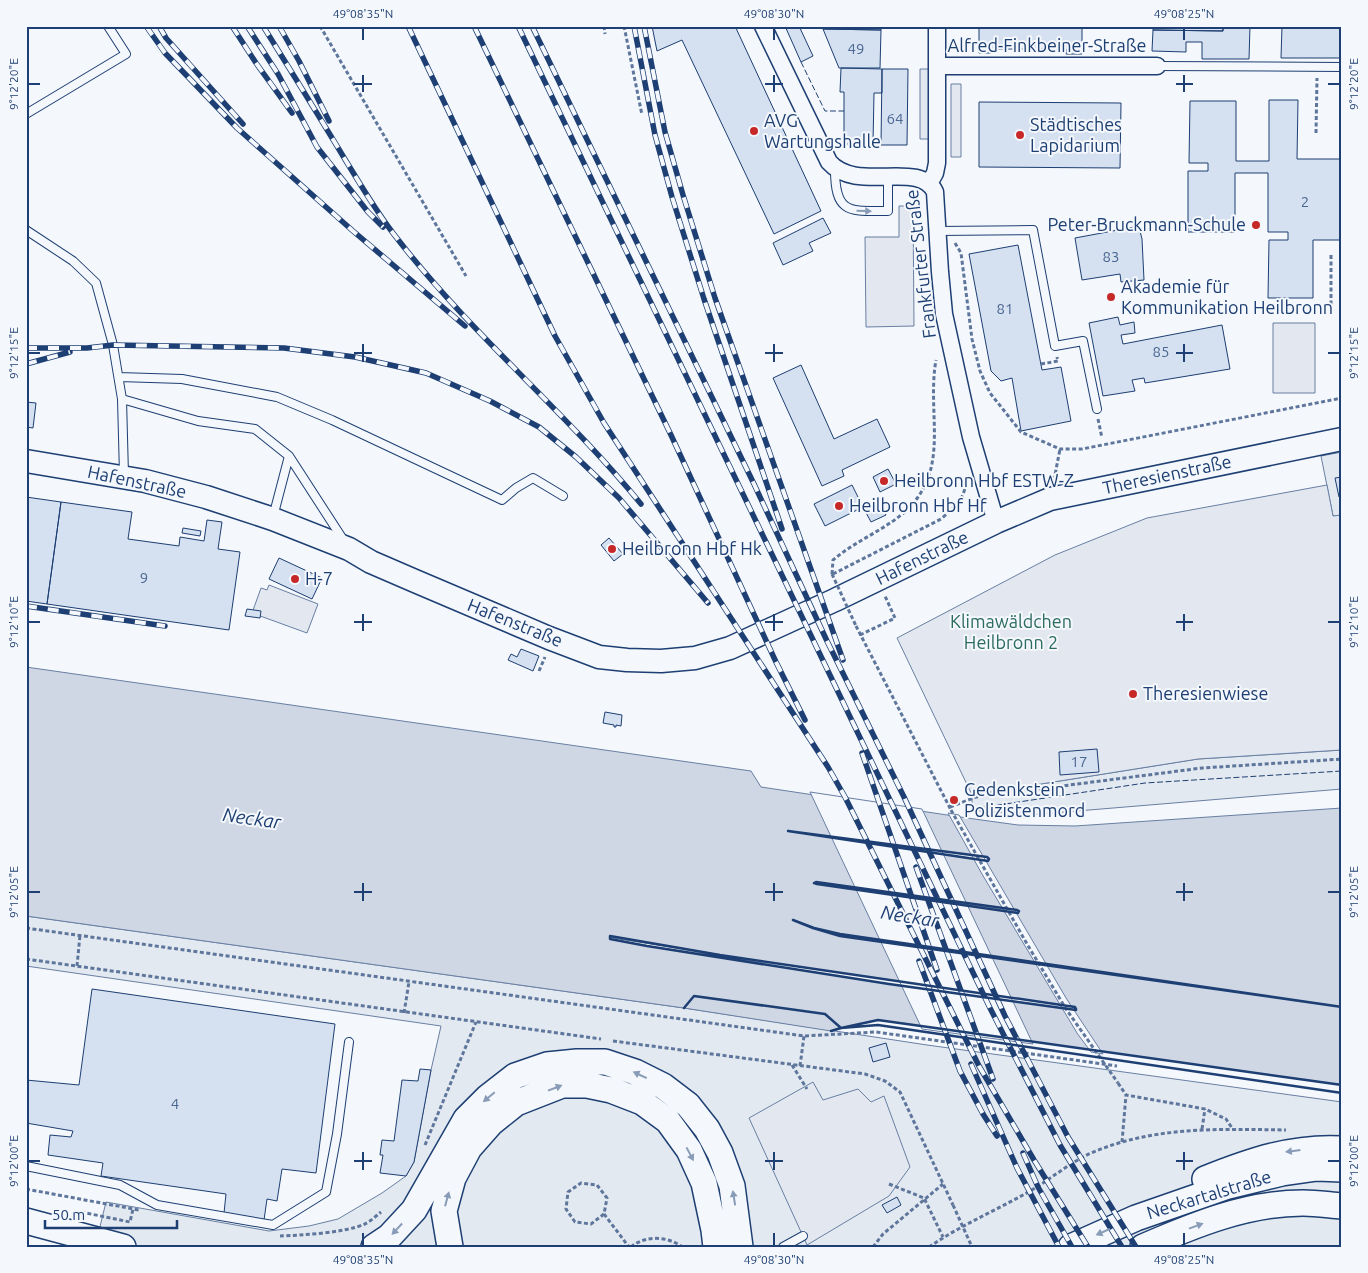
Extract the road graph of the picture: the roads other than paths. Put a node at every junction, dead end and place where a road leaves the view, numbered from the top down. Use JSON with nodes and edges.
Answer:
{"nodes":[{"id":1,"x":108,"y":26,"type":"edge"},
{"id":2,"x":763,"y":26,"type":"edge"},
{"id":3,"x":938,"y":26,"type":"edge"},
{"id":4,"x":938,"y":66,"type":"junction"},
{"id":5,"x":1157,"y":66,"type":"joint"},
{"id":6,"x":1342,"y":67,"type":"edge"},
{"id":7,"x":26,"y":114,"type":"edge"},
{"id":8,"x":835,"y":169,"type":"junction"},
{"id":9,"x":888,"y":177,"type":"junction"},
{"id":10,"x":930,"y":182,"type":"junction"},
{"id":11,"x":26,"y":230,"type":"edge"},
{"id":12,"x":938,"y":231,"type":"junction"},
{"id":13,"x":119,"y":377,"type":"junction"},
{"id":14,"x":122,"y":399,"type":"junction"},
{"id":15,"x":1096,"y":409,"type":"road end"},
{"id":16,"x":1342,"y":439,"type":"edge"},
{"id":17,"x":289,"y":456,"type":"junction"},
{"id":18,"x":26,"y":462,"type":"edge"},
{"id":19,"x":124,"y":478,"type":"junction"},
{"id":20,"x":563,"y":496,"type":"dead end"},
{"id":21,"x":273,"y":519,"type":"junction"},
{"id":22,"x":996,"y":522,"type":"junction"},
{"id":23,"x":349,"y":549,"type":"junction"},
{"id":24,"x":349,"y":1042,"type":"dead end"},
{"id":25,"x":1342,"y":1149,"type":"edge"},
{"id":26,"x":26,"y":1166,"type":"edge"},
{"id":27,"x":1342,"y":1170,"type":"edge"},
{"id":28,"x":1342,"y":1206,"type":"edge"},
{"id":29,"x":1136,"y":1218,"type":"junction"},
{"id":30,"x":26,"y":1221,"type":"edge"},
{"id":31,"x":803,"y":1236,"type":"dead end"},
{"id":32,"x":123,"y":1247,"type":"edge"},
{"id":33,"x":374,"y":1247,"type":"edge"},
{"id":34,"x":450,"y":1247,"type":"edge"},
{"id":35,"x":716,"y":1247,"type":"edge"},
{"id":36,"x":740,"y":1247,"type":"edge"},
{"id":37,"x":783,"y":1247,"type":"edge"},
{"id":38,"x":1071,"y":1247,"type":"edge"},
{"id":39,"x":1143,"y":1247,"type":"edge"}],
"edges":[{"from":1,"to":7,"type":"lane"},
{"from":2,"to":8,"type":"street"},
{"from":3,"to":4,"type":"street","name":"Frankfurter Straße"},
{"from":4,"to":5,"type":"street","name":"Alfred-Finkbeiner-Straße"},
{"from":4,"to":10,"type":"street","name":"Frankfurter Straße"},
{"from":5,"to":6,"type":"lane"},
{"from":8,"to":9,"type":"street"},
{"from":8,"to":9,"type":"lane","one_way":true},
{"from":9,"to":10,"type":"street"},
{"from":10,"to":12,"type":"street","name":"Frankfurter Straße"},
{"from":11,"to":13,"type":"lane"},
{"from":12,"to":15,"type":"lane"},
{"from":12,"to":22,"type":"street","name":"Frankfurter Straße"},
{"from":13,"to":14,"type":"lane"},
{"from":13,"to":20,"type":"lane"},
{"from":14,"to":17,"type":"lane"},
{"from":14,"to":19,"type":"lane"},
{"from":16,"to":22,"type":"main road","name":"Theresienstraße"},
{"from":17,"to":21,"type":"lane"},
{"from":17,"to":23,"type":"lane"},
{"from":18,"to":19,"type":"main road","name":"Hafenstraße"},
{"from":19,"to":21,"type":"main road","name":"Hafenstraße"},
{"from":21,"to":23,"type":"main road","name":"Hafenstraße"},
{"from":22,"to":23,"type":"main road","name":"Hafenstraße"},
{"from":24,"to":26,"type":"lane"},
{"from":25,"to":29,"type":"main road","name":"Neckartalstraße","one_way":true},
{"from":27,"to":29,"type":"main road","name":"Neckartalstraße"},
{"from":39,"to":28,"type":"main road","name":"Neckartalstraße","one_way":true},
{"from":29,"to":38,"type":"main road","name":"Neckartalstraße","one_way":true},
{"from":30,"to":32,"type":"main road"},
{"from":31,"to":37,"type":"lane"},
{"from":36,"to":33,"type":"main road","one_way":true},
{"from":34,"to":35,"type":"main road","one_way":true}]}
